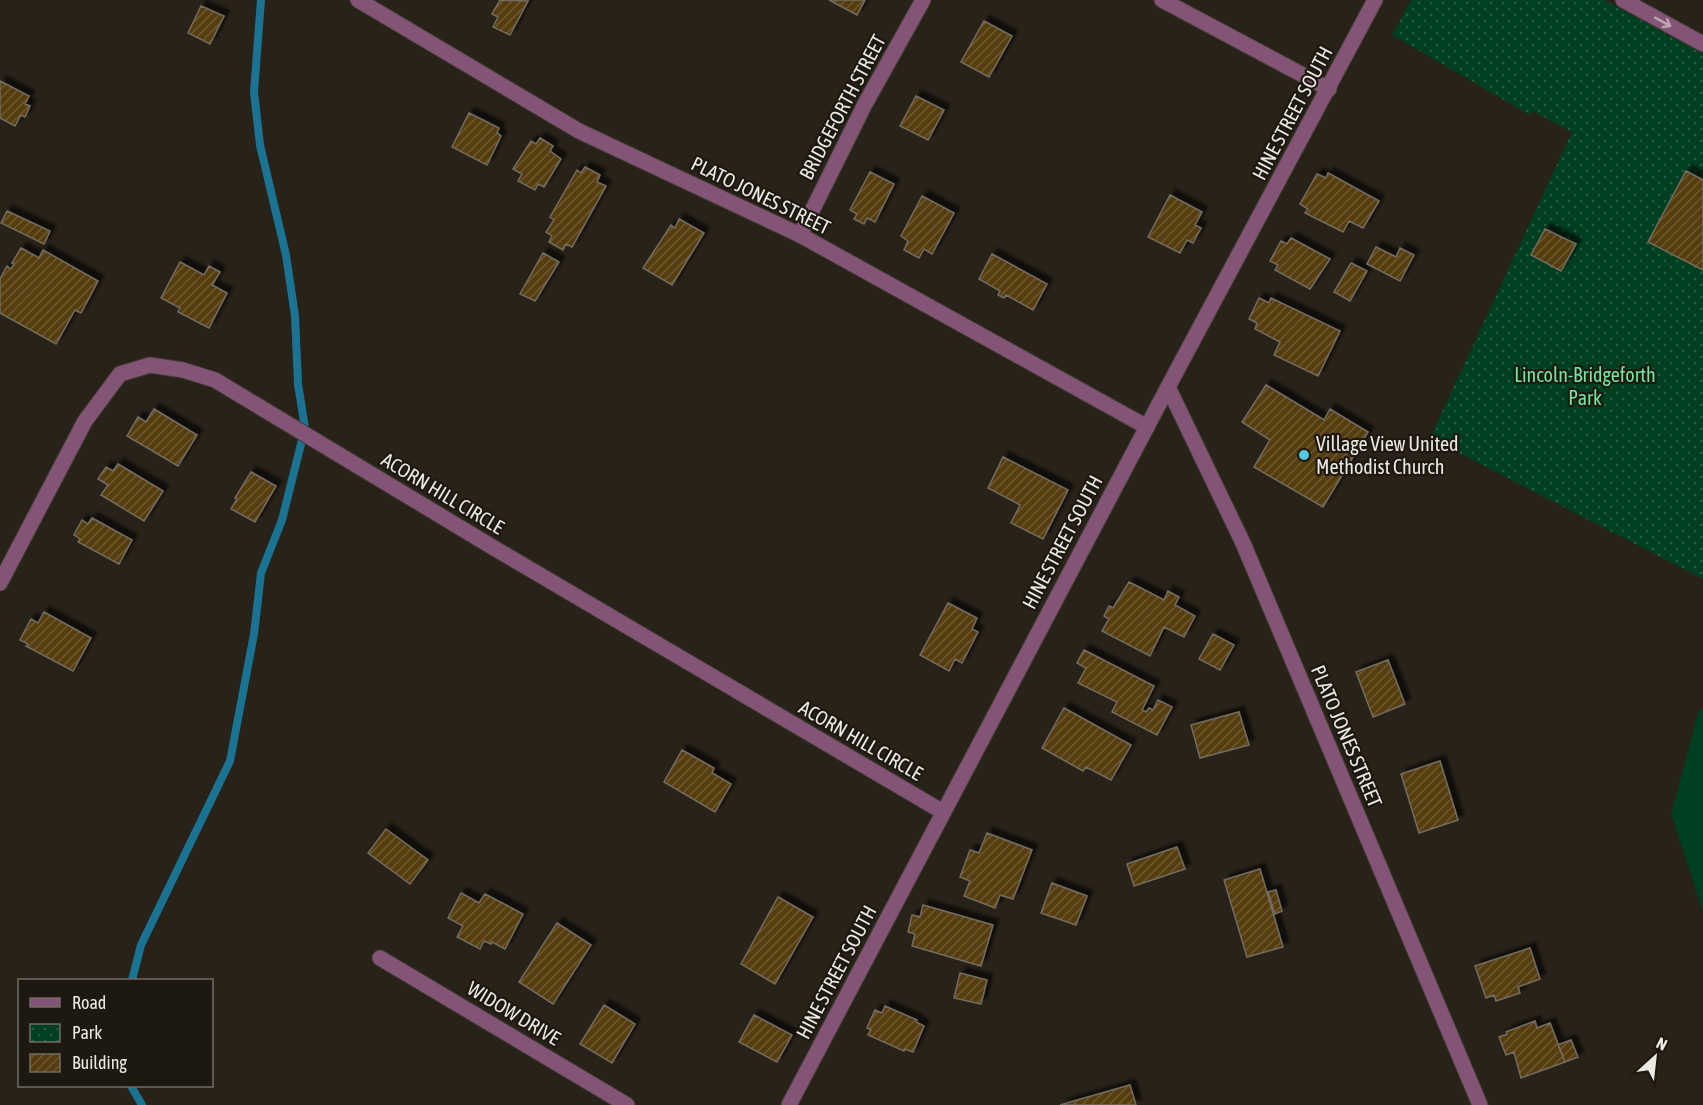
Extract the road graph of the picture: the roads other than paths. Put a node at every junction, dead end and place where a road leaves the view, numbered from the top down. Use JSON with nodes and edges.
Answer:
{"nodes":[{"id":1,"x":358,"y":0,"type":"edge"},
{"id":2,"x":923,"y":0,"type":"edge"},
{"id":3,"x":1162,"y":0,"type":"edge"},
{"id":4,"x":1376,"y":0,"type":"edge"},
{"id":5,"x":1623,"y":0,"type":"edge"},
{"id":6,"x":1703,"y":44,"type":"edge"},
{"id":7,"x":1329,"y":89,"type":"junction"},
{"id":8,"x":800,"y":235,"type":"junction"},
{"id":9,"x":1168,"y":387,"type":"junction"},
{"id":10,"x":1147,"y":427,"type":"junction"},
{"id":11,"x":0,"y":584,"type":"edge"},
{"id":12,"x":943,"y":812,"type":"junction"},
{"id":13,"x":380,"y":958,"type":"dead end"},
{"id":14,"x":627,"y":1105,"type":"edge"},
{"id":15,"x":789,"y":1105,"type":"edge"},
{"id":16,"x":1480,"y":1105,"type":"edge"}],
"edges":[{"from":1,"to":8,"type":"street","name":"PLATO JONES STREET"},
{"from":2,"to":8,"type":"street","name":"BRIDGEFORTH STREET"},
{"from":3,"to":7,"type":"street"},
{"from":4,"to":7,"type":"street","name":"HINE STREET SOUTH"},
{"from":5,"to":6,"type":"street","one_way":true},
{"from":7,"to":9,"type":"street","name":"HINE STREET SOUTH"},
{"from":8,"to":10,"type":"street","name":"PLATO JONES STREET"},
{"from":9,"to":10,"type":"street","name":"HINE STREET SOUTH"},
{"from":9,"to":16,"type":"street","name":"PLATO JONES STREET"},
{"from":10,"to":12,"type":"street","name":"HINE STREET SOUTH"},
{"from":11,"to":12,"type":"street","name":"ACORN HILL CIRCLE"},
{"from":12,"to":15,"type":"street","name":"HINE STREET SOUTH"},
{"from":13,"to":14,"type":"street","name":"WIDOW DRIVE"}]}
